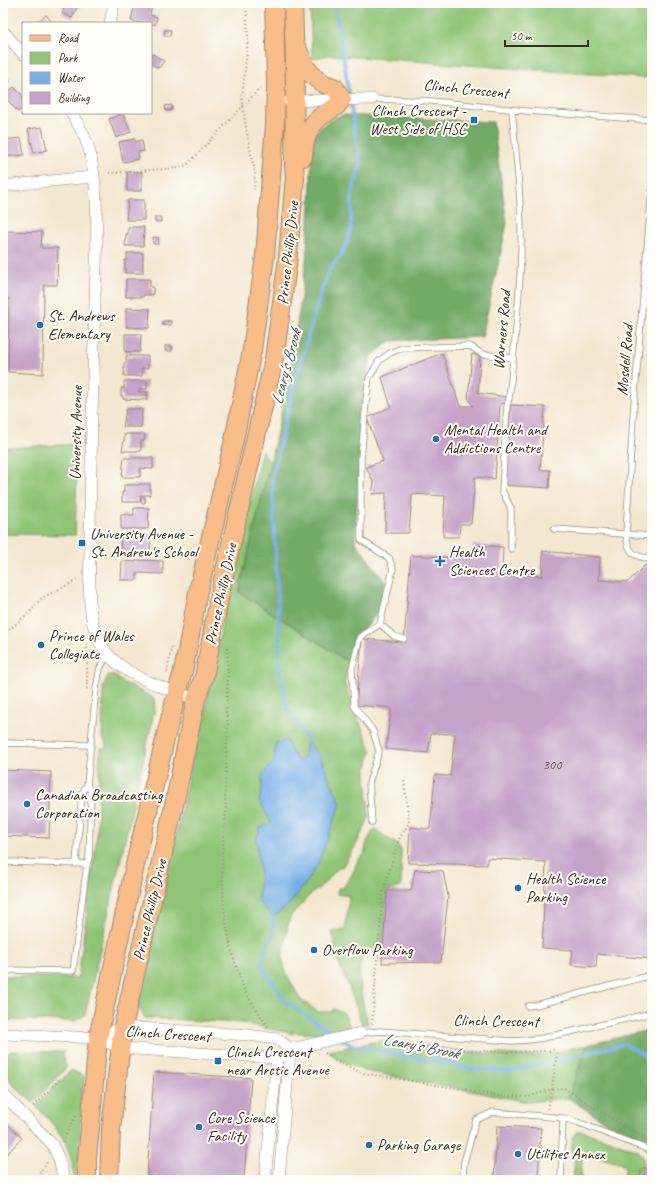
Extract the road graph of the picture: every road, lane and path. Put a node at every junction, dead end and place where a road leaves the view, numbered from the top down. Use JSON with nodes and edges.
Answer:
{"nodes":[{"id":1,"x":114,"y":3,"type":"edge"},
{"id":2,"x":246,"y":3,"type":"edge"},
{"id":3,"x":274,"y":3,"type":"edge"},
{"id":4,"x":293,"y":3,"type":"edge"},
{"id":5,"x":110,"y":22,"type":"edge"},
{"id":6,"x":3,"y":32,"type":"edge"},
{"id":7,"x":295,"y":37,"type":"junction"},
{"id":8,"x":22,"y":53,"type":"edge"},
{"id":9,"x":261,"y":86,"type":"dead end"},
{"id":10,"x":372,"y":99,"type":"joint"},
{"id":11,"x":276,"y":100,"type":"junction"},
{"id":12,"x":342,"y":100,"type":"junction"},
{"id":13,"x":295,"y":101,"type":"junction"},
{"id":14,"x":243,"y":106,"type":"junction"},
{"id":15,"x":512,"y":110,"type":"junction"},
{"id":16,"x":72,"y":114,"type":"edge"},
{"id":17,"x":651,"y":120,"type":"edge"},
{"id":18,"x":652,"y":134,"type":"edge"},
{"id":19,"x":109,"y":173,"type":"dead end"},
{"id":20,"x":94,"y":177,"type":"junction"},
{"id":21,"x":295,"y":178,"type":"junction"},
{"id":22,"x":3,"y":186,"type":"edge"},
{"id":23,"x":652,"y":189,"type":"edge"},
{"id":24,"x":254,"y":197,"type":"dead end"},
{"id":25,"x":513,"y":358,"type":"junction"},
{"id":26,"x":554,"y":529,"type":"dead end"},
{"id":27,"x":626,"y":534,"type":"junction"},
{"id":28,"x":652,"y":536,"type":"edge"},
{"id":29,"x":511,"y":549,"type":"dead end"},
{"id":30,"x":652,"y":559,"type":"edge"},
{"id":31,"x":79,"y":579,"type":"dead end"},
{"id":32,"x":380,"y":624,"type":"junction"},
{"id":33,"x":3,"y":635,"type":"edge"},
{"id":34,"x":404,"y":639,"type":"dead end"},
{"id":35,"x":172,"y":644,"type":"dead end"},
{"id":36,"x":227,"y":648,"type":"dead end"},
{"id":37,"x":108,"y":654,"type":"junction"},
{"id":38,"x":168,"y":666,"type":"dead end"},
{"id":39,"x":177,"y":693,"type":"junction"},
{"id":40,"x":196,"y":699,"type":"junction"},
{"id":41,"x":3,"y":743,"type":"edge"},
{"id":42,"x":91,"y":745,"type":"junction"},
{"id":43,"x":404,"y":778,"type":"dead end"},
{"id":44,"x":87,"y":785,"type":"junction"},
{"id":45,"x":372,"y":822,"type":"dead end"},
{"id":46,"x":3,"y":862,"type":"edge"},
{"id":47,"x":76,"y":863,"type":"junction"},
{"id":48,"x":87,"y":864,"type":"junction"},
{"id":49,"x":3,"y":970,"type":"edge"},
{"id":50,"x":652,"y":976,"type":"edge"},
{"id":51,"x":528,"y":1006,"type":"dead end"},
{"id":52,"x":652,"y":1013,"type":"edge"},
{"id":53,"x":123,"y":1027,"type":"junction"},
{"id":54,"x":270,"y":1030,"type":"dead end"},
{"id":55,"x":372,"y":1031,"type":"junction"},
{"id":56,"x":360,"y":1033,"type":"joint"},
{"id":57,"x":3,"y":1034,"type":"edge"},
{"id":58,"x":98,"y":1038,"type":"junction"},
{"id":59,"x":407,"y":1042,"type":"dead end"},
{"id":60,"x":323,"y":1046,"type":"junction"},
{"id":61,"x":120,"y":1048,"type":"junction"},
{"id":62,"x":291,"y":1049,"type":"junction"},
{"id":63,"x":554,"y":1049,"type":"dead end"},
{"id":64,"x":557,"y":1053,"type":"dead end"},
{"id":65,"x":277,"y":1058,"type":"junction"},
{"id":66,"x":61,"y":1078,"type":"dead end"},
{"id":67,"x":552,"y":1089,"type":"junction"},
{"id":68,"x":3,"y":1094,"type":"edge"},
{"id":69,"x":33,"y":1106,"type":"dead end"},
{"id":70,"x":77,"y":1115,"type":"dead end"},
{"id":71,"x":546,"y":1117,"type":"junction"},
{"id":72,"x":563,"y":1118,"type":"junction"},
{"id":73,"x":652,"y":1141,"type":"edge"},
{"id":74,"x":62,"y":1143,"type":"dead end"},
{"id":75,"x":652,"y":1151,"type":"edge"},
{"id":76,"x":50,"y":1159,"type":"dead end"},
{"id":77,"x":35,"y":1180,"type":"edge"},
{"id":78,"x":64,"y":1180,"type":"edge"},
{"id":79,"x":87,"y":1180,"type":"edge"},
{"id":80,"x":109,"y":1180,"type":"edge"},
{"id":81,"x":265,"y":1180,"type":"edge"},
{"id":82,"x":279,"y":1180,"type":"edge"},
{"id":83,"x":463,"y":1180,"type":"edge"},
{"id":84,"x":561,"y":1180,"type":"edge"}],
"edges":[{"from":1,"to":5,"type":"street"},
{"from":2,"to":14,"type":"path"},
{"from":3,"to":11,"type":"main road","name":"Prince Phillip Drive"},
{"from":4,"to":7,"type":"main road","name":"Prince Phillip Drive"},
{"from":6,"to":8,"type":"street"},
{"from":7,"to":12,"type":"main road"},
{"from":7,"to":13,"type":"main road","name":"Prince Phillip Drive"},
{"from":9,"to":14,"type":"path"},
{"from":10,"to":12,"type":"street","name":"Clinch Crescent"},
{"from":10,"to":15,"type":"lane","name":"Clinch Crescent"},
{"from":11,"to":13,"type":"street","name":"Clinch Crescent"},
{"from":11,"to":39,"type":"main road","name":"Prince Phillip Drive"},
{"from":12,"to":13,"type":"street","name":"Clinch Crescent"},
{"from":12,"to":21,"type":"main road"},
{"from":13,"to":21,"type":"main road","name":"Prince Phillip Drive"},
{"from":14,"to":19,"type":"path"},
{"from":14,"to":24,"type":"path"},
{"from":15,"to":17,"type":"lane","name":"Clinch Crescent"},
{"from":15,"to":25,"type":"lane","name":"Warners Road"},
{"from":16,"to":20,"type":"street","name":"University Avenue"},
{"from":17,"to":18,"type":"lane"},
{"from":20,"to":22,"type":"street"},
{"from":20,"to":37,"type":"street","name":"University Avenue"},
{"from":21,"to":40,"type":"main road","name":"Prince Phillip Drive"},
{"from":23,"to":27,"type":"lane","name":"Mosdell Road"},
{"from":25,"to":29,"type":"lane","name":"Warners Road"},
{"from":25,"to":32,"type":"lane"},
{"from":26,"to":27,"type":"lane"},
{"from":27,"to":28,"type":"lane"},
{"from":27,"to":30,"type":"lane"},
{"from":31,"to":33,"type":"path"},
{"from":32,"to":34,"type":"lane"},
{"from":32,"to":45,"type":"lane"},
{"from":35,"to":38,"type":"path"},
{"from":36,"to":54,"type":"path"},
{"from":37,"to":39,"type":"street","name":"University Avenue"},
{"from":37,"to":42,"type":"lane"},
{"from":39,"to":40,"type":"street","name":"University Avenue"},
{"from":39,"to":58,"type":"main road","name":"Prince Phillip Drive"},
{"from":40,"to":53,"type":"main road","name":"Prince Phillip Drive"},
{"from":41,"to":42,"type":"lane"},
{"from":42,"to":44,"type":"lane"},
{"from":43,"to":55,"type":"path"},
{"from":44,"to":47,"type":"lane"},
{"from":44,"to":48,"type":"lane"},
{"from":46,"to":47,"type":"lane"},
{"from":47,"to":48,"type":"lane"},
{"from":48,"to":49,"type":"lane"},
{"from":50,"to":51,"type":"lane"},
{"from":52,"to":55,"type":"lane","name":"Clinch Crescent"},
{"from":53,"to":58,"type":"street","name":"Clinch Crescent"},
{"from":53,"to":61,"type":"main road","name":"Prince Phillip Drive"},
{"from":53,"to":62,"type":"street","name":"Clinch Crescent"},
{"from":55,"to":56,"type":"lane","name":"Clinch Crescent"},
{"from":56,"to":60,"type":"street","name":"Clinch Crescent"},
{"from":57,"to":58,"type":"street"},
{"from":58,"to":61,"type":"street","name":"Clinch Crescent"},
{"from":58,"to":79,"type":"main road","name":"Prince Phillip Drive"},
{"from":59,"to":63,"type":"path"},
{"from":60,"to":62,"type":"street","name":"Clinch Crescent"},
{"from":60,"to":67,"type":"path"},
{"from":61,"to":65,"type":"street","name":"Clinch Crescent"},
{"from":61,"to":80,"type":"main road","name":"Prince Phillip Drive"},
{"from":62,"to":65,"type":"street","name":"Clinch Crescent"},
{"from":62,"to":82,"type":"street"},
{"from":64,"to":67,"type":"path"},
{"from":65,"to":81,"type":"street"},
{"from":66,"to":69,"type":"path"},
{"from":67,"to":71,"type":"path"},
{"from":67,"to":73,"type":"path"},
{"from":68,"to":78,"type":"street"},
{"from":70,"to":74,"type":"path"},
{"from":71,"to":72,"type":"lane"},
{"from":71,"to":83,"type":"lane"},
{"from":72,"to":75,"type":"lane"},
{"from":72,"to":84,"type":"lane"},
{"from":76,"to":77,"type":"path"}]}
